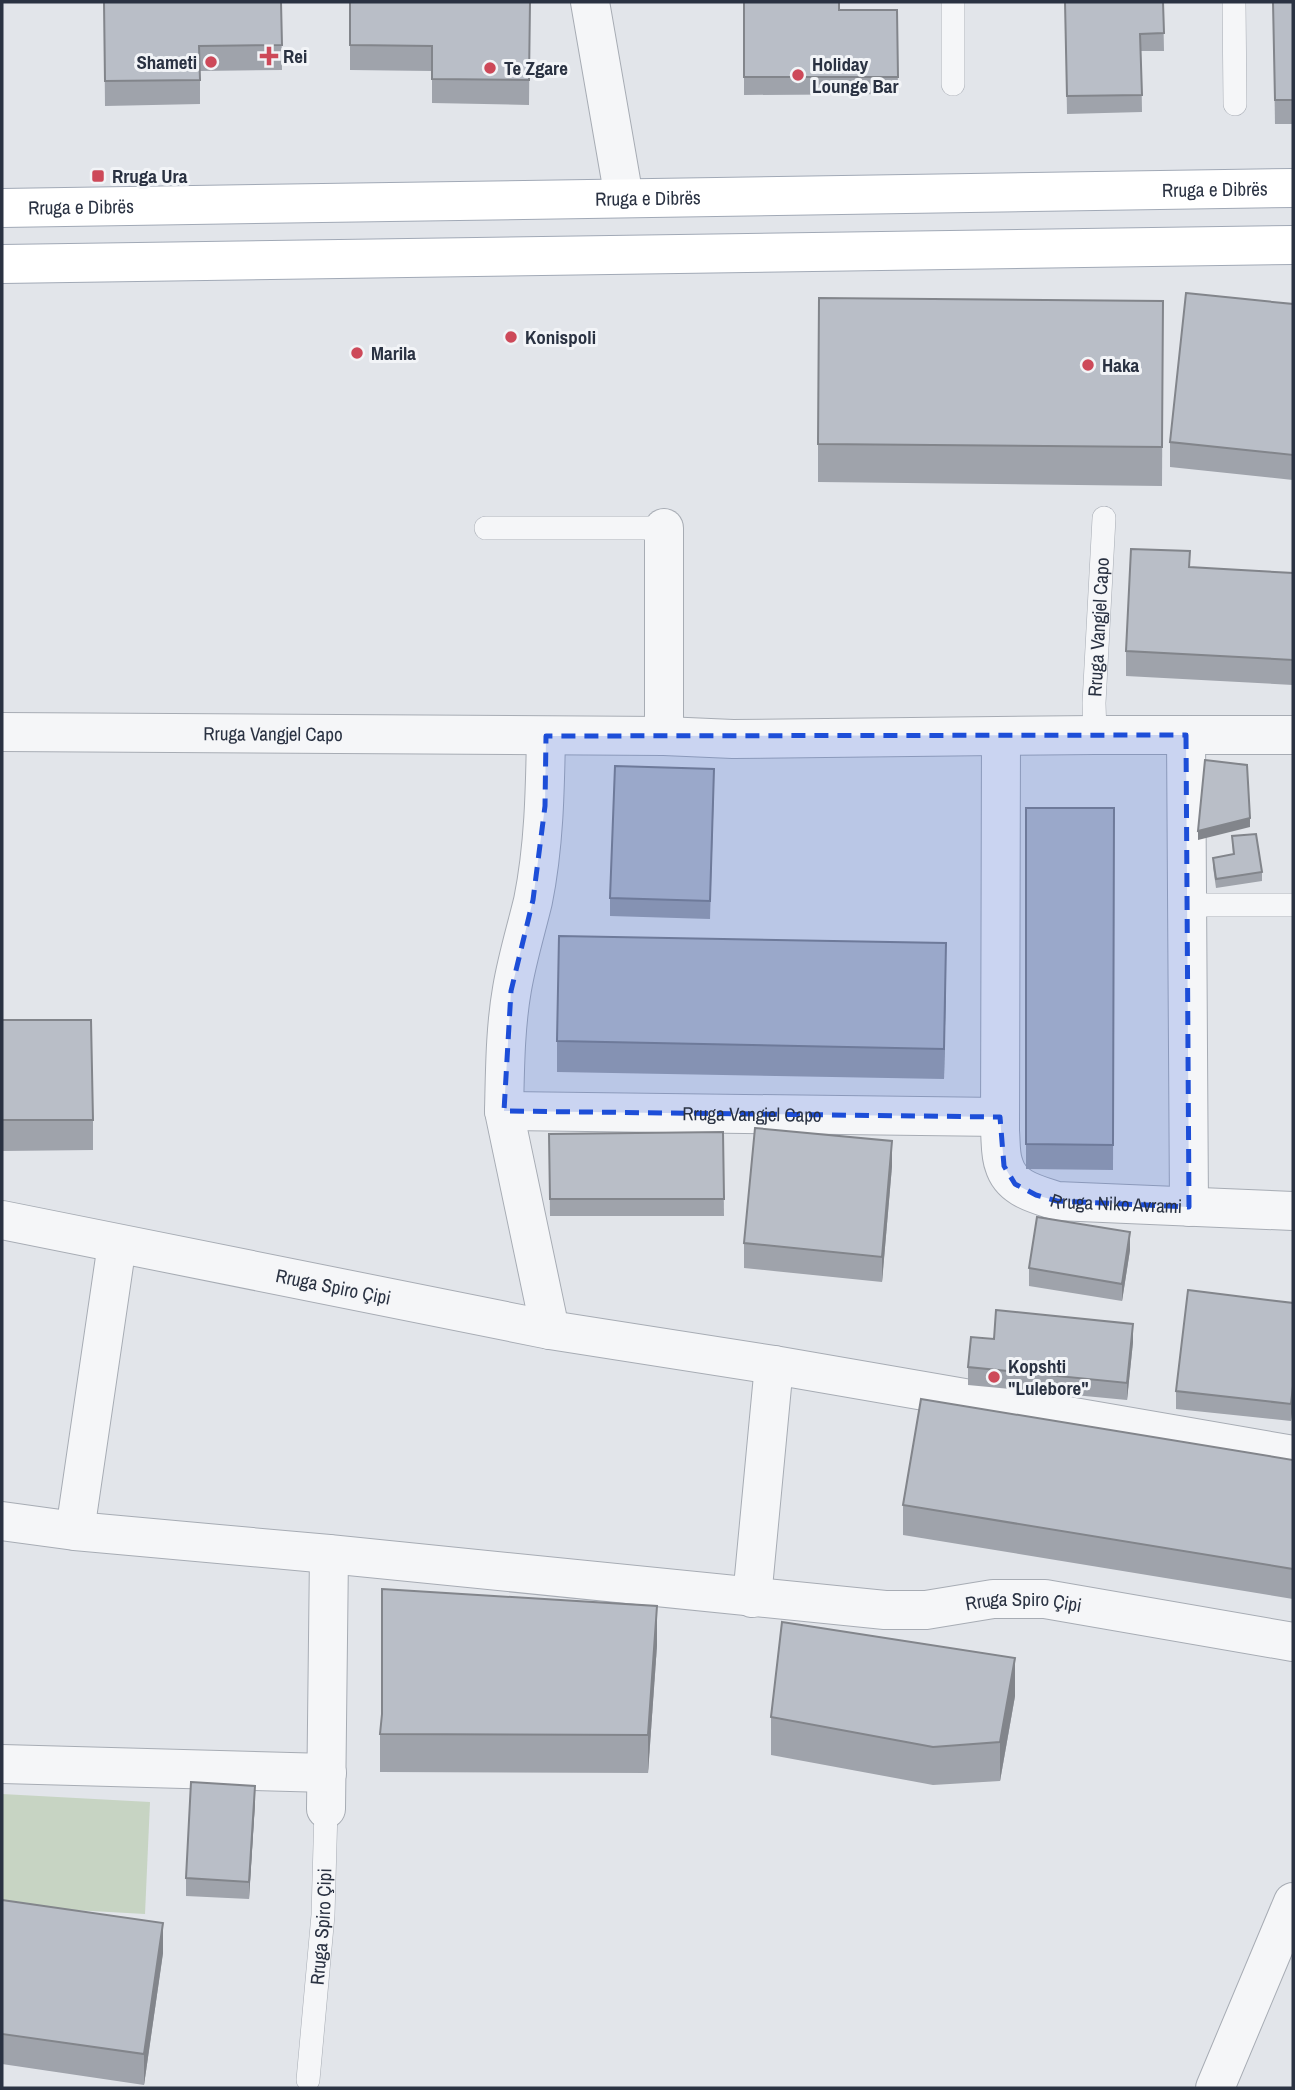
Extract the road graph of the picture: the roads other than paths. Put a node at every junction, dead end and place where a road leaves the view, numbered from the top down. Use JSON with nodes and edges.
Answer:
{"nodes":[{"id":1,"x":590,"y":2,"type":"edge"},
{"id":2,"x":953,"y":2,"type":"edge"},
{"id":3,"x":1234,"y":2,"type":"edge"},
{"id":4,"x":953,"y":84,"type":"dead end"},
{"id":5,"x":1235,"y":104,"type":"dead end"},
{"id":6,"x":1293,"y":188,"type":"edge"},
{"id":7,"x":624,"y":198,"type":"junction"},
{"id":8,"x":2,"y":208,"type":"edge"},
{"id":9,"x":1293,"y":245,"type":"edge"},
{"id":10,"x":2,"y":264,"type":"edge"},
{"id":11,"x":1104,"y":518,"type":"dead end"},
{"id":12,"x":486,"y":528,"type":"dead end"},
{"id":13,"x":664,"y":528,"type":"joint"},
{"id":14,"x":2,"y":732,"type":"edge"},
{"id":15,"x":1095,"y":734,"type":"junction"},
{"id":16,"x":1186,"y":735,"type":"junction"},
{"id":17,"x":1293,"y":735,"type":"edge"},
{"id":18,"x":546,"y":736,"type":"junction"},
{"id":19,"x":664,"y":736,"type":"junction"},
{"id":20,"x":1002,"y":736,"type":"junction"},
{"id":21,"x":1187,"y":905,"type":"junction"},
{"id":22,"x":1293,"y":905,"type":"edge"},
{"id":23,"x":504,"y":1111,"type":"junction"},
{"id":24,"x":1000,"y":1117,"type":"junction"},
{"id":25,"x":1189,"y":1207,"type":"junction"},
{"id":26,"x":1293,"y":1211,"type":"edge"},
{"id":27,"x":2,"y":1220,"type":"edge"},
{"id":28,"x":117,"y":1244,"type":"junction"},
{"id":29,"x":550,"y":1330,"type":"junction"},
{"id":30,"x":774,"y":1365,"type":"junction"},
{"id":31,"x":1293,"y":1455,"type":"edge"},
{"id":32,"x":2,"y":1521,"type":"edge"},
{"id":33,"x":75,"y":1531,"type":"junction"},
{"id":34,"x":329,"y":1554,"type":"junction"},
{"id":35,"x":752,"y":1598,"type":"junction"},
{"id":36,"x":1293,"y":1642,"type":"edge"},
{"id":37,"x":2,"y":1764,"type":"edge"},
{"id":38,"x":326,"y":1791,"type":"junction"},
{"id":39,"x":1293,"y":1902,"type":"edge"},
{"id":40,"x":308,"y":2080,"type":"dead end"},
{"id":41,"x":1215,"y":2088,"type":"edge"}],
"edges":[{"from":1,"to":7,"type":"street"},
{"from":2,"to":4,"type":"lane"},
{"from":3,"to":5,"type":"lane"},
{"from":6,"to":7,"type":"main road","name":"Rruga e Dibrës"},
{"from":7,"to":8,"type":"main road","name":"Rruga e Dibrës"},
{"from":9,"to":10,"type":"main road"},
{"from":11,"to":15,"type":"lane","name":"Rruga Vangjel Capo"},
{"from":12,"to":13,"type":"lane"},
{"from":13,"to":19,"type":"street"},
{"from":14,"to":18,"type":"street","name":"Rruga Vangjel Capo"},
{"from":15,"to":16,"type":"street","name":"Rruga Vangjel Capo"},
{"from":15,"to":20,"type":"street","name":"Rruga Vangjel Capo"},
{"from":16,"to":17,"type":"street","name":"Rruga Vangjel Capo"},
{"from":16,"to":21,"type":"street"},
{"from":18,"to":19,"type":"street","name":"Rruga Vangjel Capo"},
{"from":18,"to":23,"type":"street"},
{"from":19,"to":20,"type":"street","name":"Rruga Vangjel Capo"},
{"from":20,"to":24,"type":"street"},
{"from":21,"to":22,"type":"lane"},
{"from":21,"to":25,"type":"street"},
{"from":23,"to":24,"type":"street","name":"Rruga Vangjel Capo"},
{"from":23,"to":29,"type":"street"},
{"from":24,"to":25,"type":"street","name":"Rruga Niko Avrami"},
{"from":25,"to":26,"type":"street","name":"Rruga Niko Avrami"},
{"from":27,"to":28,"type":"street","name":"Rruga Spiro Çipi"},
{"from":28,"to":29,"type":"street","name":"Rruga Spiro Çipi"},
{"from":28,"to":33,"type":"street"},
{"from":29,"to":30,"type":"street","name":"Rruga Spiro Çipi"},
{"from":30,"to":31,"type":"street","name":"Rruga Spiro Çipi"},
{"from":30,"to":35,"type":"street"},
{"from":32,"to":33,"type":"street","name":"Rruga Spiro Çipi"},
{"from":33,"to":34,"type":"street","name":"Rruga Spiro Çipi"},
{"from":34,"to":35,"type":"street","name":"Rruga Spiro Çipi"},
{"from":34,"to":38,"type":"street","name":"Rruga Spiro Çipi"},
{"from":35,"to":36,"type":"street","name":"Rruga Spiro Çipi"},
{"from":37,"to":38,"type":"street"},
{"from":38,"to":40,"type":"lane","name":"Rruga Spiro Çipi"},
{"from":39,"to":41,"type":"street"}]}
